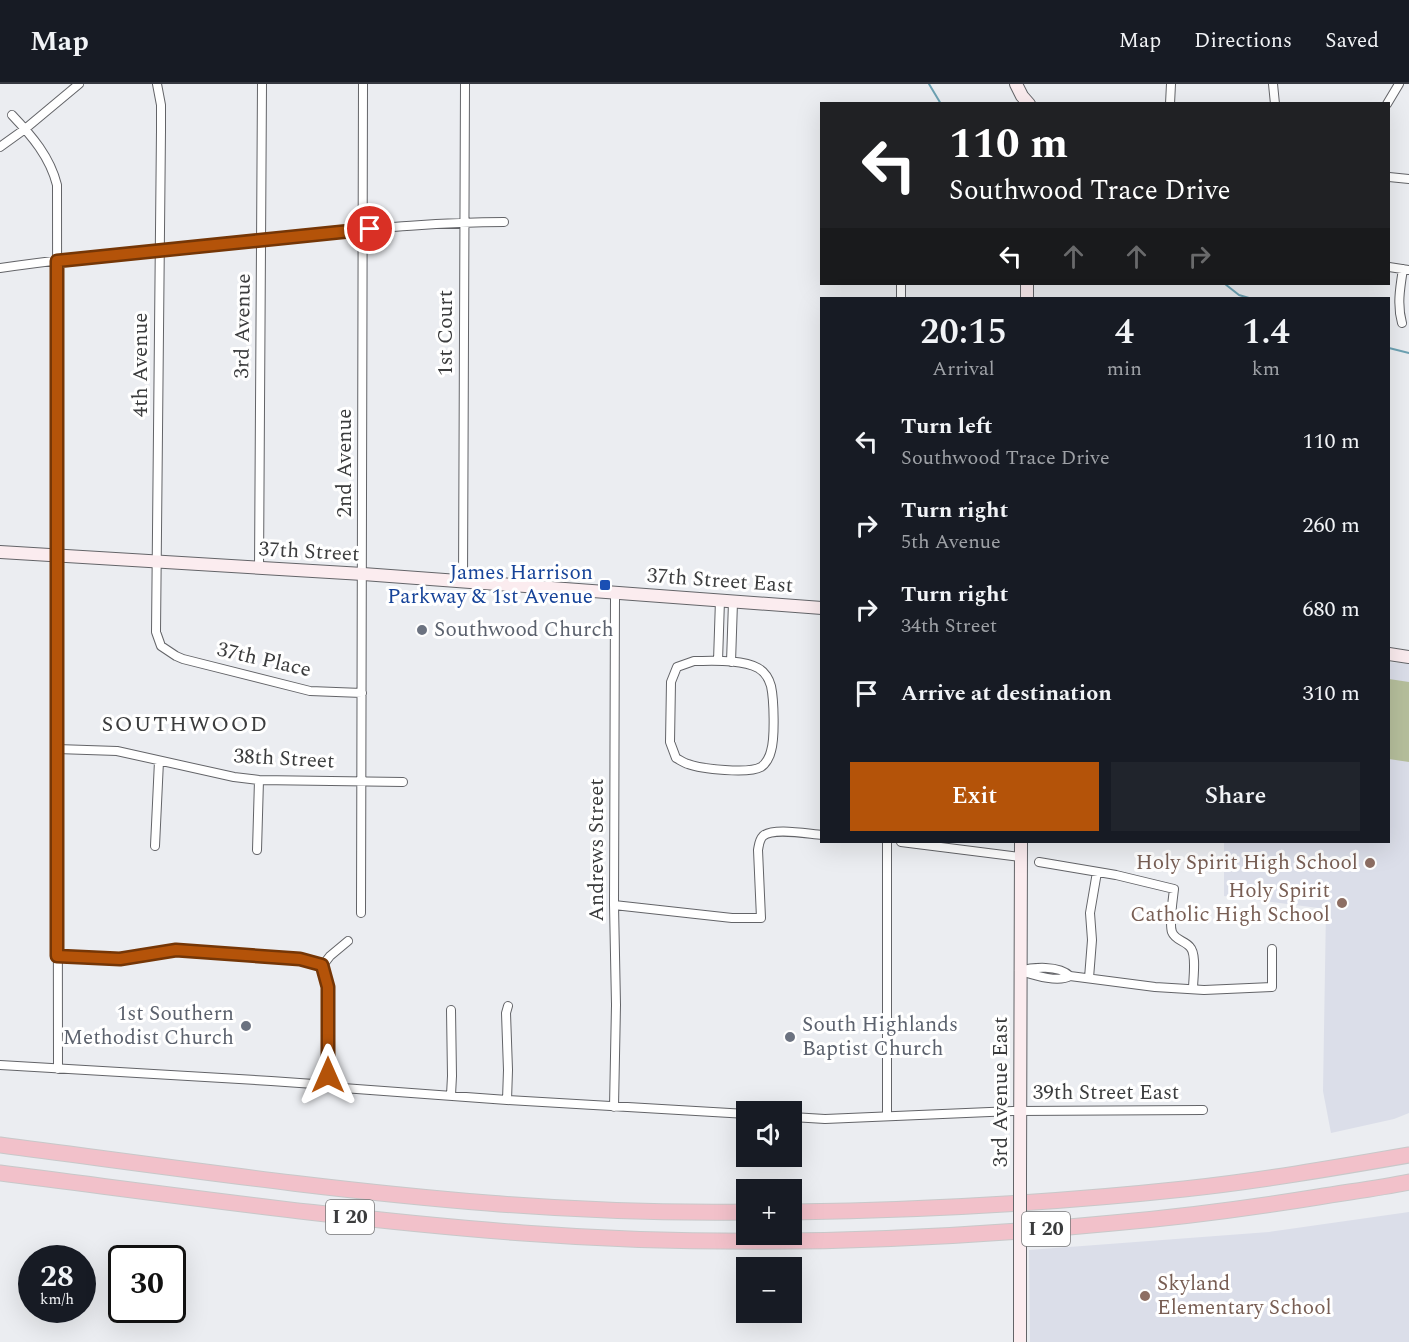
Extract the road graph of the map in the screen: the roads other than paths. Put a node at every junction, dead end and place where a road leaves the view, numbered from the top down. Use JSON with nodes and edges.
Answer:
{"nodes":[{"id":1,"x":79,"y":84,"type":"edge"},
{"id":2,"x":158,"y":84,"type":"edge"},
{"id":3,"x":262,"y":84,"type":"edge"},
{"id":4,"x":363,"y":84,"type":"edge"},
{"id":5,"x":465,"y":84,"type":"edge"},
{"id":6,"x":1016,"y":84,"type":"edge"},
{"id":7,"x":1171,"y":84,"type":"edge"},
{"id":8,"x":1399,"y":84,"type":"edge"},
{"id":9,"x":1273,"y":85,"type":"edge"},
{"id":10,"x":1027,"y":102,"type":"edge"},
{"id":11,"x":1170,"y":102,"type":"edge"},
{"id":12,"x":1275,"y":102,"type":"edge"},
{"id":13,"x":1388,"y":102,"type":"edge"},
{"id":14,"x":12,"y":115,"type":"dead end"},
{"id":15,"x":25,"y":129,"type":"junction"},
{"id":16,"x":0,"y":147,"type":"edge"},
{"id":17,"x":1390,"y":177,"type":"edge"},
{"id":18,"x":1409,"y":179,"type":"edge"},
{"id":19,"x":464,"y":222,"type":"junction"},
{"id":20,"x":504,"y":222,"type":"dead end"},
{"id":21,"x":362,"y":230,"type":"junction"},
{"id":22,"x":262,"y":239,"type":"junction"},
{"id":23,"x":160,"y":250,"type":"junction"},
{"id":24,"x":57,"y":261,"type":"junction"},
{"id":25,"x":1390,"y":267,"type":"edge"},
{"id":26,"x":0,"y":268,"type":"edge"},
{"id":27,"x":1406,"y":269,"type":"edge"},
{"id":28,"x":1402,"y":323,"type":"dead end"},
{"id":29,"x":0,"y":552,"type":"edge"},
{"id":30,"x":57,"y":556,"type":"junction"},
{"id":31,"x":157,"y":562,"type":"junction"},
{"id":32,"x":259,"y":568,"type":"junction"},
{"id":33,"x":363,"y":574,"type":"junction"},
{"id":34,"x":463,"y":582,"type":"junction"},
{"id":35,"x":615,"y":593,"type":"junction"},
{"id":36,"x":720,"y":600,"type":"junction"},
{"id":37,"x":733,"y":602,"type":"junction"},
{"id":38,"x":820,"y":608,"type":"edge"},
{"id":39,"x":161,"y":646,"type":"joint"},
{"id":40,"x":1390,"y":654,"type":"edge"},
{"id":41,"x":1409,"y":657,"type":"edge"},
{"id":42,"x":718,"y":661,"type":"junction"},
{"id":43,"x":731,"y":662,"type":"junction"},
{"id":44,"x":362,"y":693,"type":"junction"},
{"id":45,"x":57,"y":749,"type":"junction"},
{"id":46,"x":159,"y":761,"type":"junction"},
{"id":47,"x":259,"y":780,"type":"junction"},
{"id":48,"x":362,"y":780,"type":"junction"},
{"id":49,"x":403,"y":782,"type":"dead end"},
{"id":50,"x":820,"y":835,"type":"edge"},
{"id":51,"x":887,"y":843,"type":"edge"},
{"id":52,"x":909,"y":843,"type":"edge"},
{"id":53,"x":1020,"y":843,"type":"edge"},
{"id":54,"x":155,"y":846,"type":"dead end"},
{"id":55,"x":257,"y":850,"type":"dead end"},
{"id":56,"x":1020,"y":857,"type":"junction"},
{"id":57,"x":1039,"y":862,"type":"dead end"},
{"id":58,"x":1097,"y":872,"type":"junction"},
{"id":59,"x":614,"y":905,"type":"junction"},
{"id":60,"x":361,"y":913,"type":"dead end"},
{"id":61,"x":348,"y":941,"type":"dead end"},
{"id":62,"x":1272,"y":949,"type":"dead end"},
{"id":63,"x":57,"y":956,"type":"junction"},
{"id":64,"x":322,"y":965,"type":"junction"},
{"id":65,"x":1020,"y":971,"type":"junction"},
{"id":66,"x":1089,"y":978,"type":"junction"},
{"id":67,"x":1193,"y":989,"type":"junction"},
{"id":68,"x":508,"y":1006,"type":"dead end"},
{"id":69,"x":451,"y":1010,"type":"dead end"},
{"id":70,"x":0,"y":1065,"type":"edge"},
{"id":71,"x":58,"y":1069,"type":"junction"},
{"id":72,"x":328,"y":1085,"type":"junction"},
{"id":73,"x":451,"y":1095,"type":"junction"},
{"id":74,"x":507,"y":1100,"type":"junction"},
{"id":75,"x":615,"y":1107,"type":"junction"},
{"id":76,"x":1203,"y":1110,"type":"dead end"},
{"id":77,"x":1020,"y":1111,"type":"junction"},
{"id":78,"x":736,"y":1113,"type":"edge"},
{"id":79,"x":887,"y":1116,"type":"junction"},
{"id":80,"x":802,"y":1118,"type":"edge"},
{"id":81,"x":0,"y":1145,"type":"edge"},
{"id":82,"x":1409,"y":1149,"type":"edge"},
{"id":83,"x":1409,"y":1155,"type":"edge"},
{"id":84,"x":1371,"y":1162,"type":"junction"},
{"id":85,"x":0,"y":1173,"type":"edge"},
{"id":86,"x":1409,"y":1183,"type":"edge"},
{"id":87,"x":736,"y":1212,"type":"edge"},
{"id":88,"x":802,"y":1212,"type":"edge"},
{"id":89,"x":1020,"y":1342,"type":"edge"}],
"edges":[{"from":1,"to":15,"type":"street"},
{"from":2,"to":23,"type":"street","name":"4th Avenue"},
{"from":3,"to":22,"type":"street","name":"3rd Avenue"},
{"from":4,"to":21,"type":"street","name":"2nd Avenue"},
{"from":5,"to":19,"type":"street","name":"1st Court"},
{"from":6,"to":10,"type":"street"},
{"from":7,"to":11,"type":"street"},
{"from":8,"to":13,"type":"street"},
{"from":9,"to":12,"type":"street"},
{"from":14,"to":15,"type":"street"},
{"from":15,"to":16,"type":"street"},
{"from":15,"to":24,"type":"street"},
{"from":17,"to":18,"type":"street"},
{"from":19,"to":20,"type":"street"},
{"from":19,"to":21,"type":"street"},
{"from":19,"to":34,"type":"street","name":"1st Court"},
{"from":21,"to":22,"type":"street"},
{"from":21,"to":33,"type":"street","name":"2nd Avenue"},
{"from":22,"to":23,"type":"street"},
{"from":22,"to":32,"type":"street","name":"3rd Avenue"},
{"from":23,"to":24,"type":"street"},
{"from":23,"to":31,"type":"street","name":"4th Avenue"},
{"from":24,"to":26,"type":"street"},
{"from":24,"to":30,"type":"street"},
{"from":25,"to":27,"type":"street"},
{"from":27,"to":28,"type":"street"},
{"from":29,"to":30,"type":"street","name":"37th Street"},
{"from":30,"to":31,"type":"street","name":"37th Street"},
{"from":30,"to":45,"type":"street"},
{"from":31,"to":32,"type":"street","name":"37th Street"},
{"from":31,"to":39,"type":"street","name":"4th Avenue"},
{"from":32,"to":33,"type":"street","name":"37th Street"},
{"from":33,"to":34,"type":"street","name":"37th Street"},
{"from":33,"to":44,"type":"street","name":"2nd Avenue"},
{"from":34,"to":35,"type":"street","name":"37th Street"},
{"from":35,"to":36,"type":"street","name":"37th Street East"},
{"from":35,"to":59,"type":"street","name":"Andrews Street"},
{"from":36,"to":37,"type":"street","name":"37th Street East"},
{"from":36,"to":42,"type":"street"},
{"from":37,"to":38,"type":"street","name":"37th Street East"},
{"from":37,"to":43,"type":"street"},
{"from":39,"to":44,"type":"street","name":"37th Place"},
{"from":40,"to":41,"type":"street"},
{"from":42,"to":43,"type":"street"},
{"from":42,"to":43,"type":"street"},
{"from":44,"to":48,"type":"street","name":"2nd Avenue"},
{"from":45,"to":46,"type":"street","name":"38th Street"},
{"from":45,"to":63,"type":"street"},
{"from":46,"to":47,"type":"street","name":"38th Street"},
{"from":46,"to":54,"type":"street"},
{"from":47,"to":48,"type":"street","name":"38th Street"},
{"from":47,"to":55,"type":"street"},
{"from":48,"to":49,"type":"street","name":"38th Street"},
{"from":48,"to":60,"type":"street","name":"2nd Avenue"},
{"from":50,"to":59,"type":"street"},
{"from":51,"to":79,"type":"street"},
{"from":52,"to":56,"type":"street"},
{"from":53,"to":56,"type":"street","name":"3rd Avenue East"},
{"from":56,"to":65,"type":"street","name":"3rd Avenue East"},
{"from":57,"to":58,"type":"street"},
{"from":58,"to":66,"type":"street"},
{"from":58,"to":67,"type":"street"},
{"from":59,"to":75,"type":"street","name":"Andrews Street"},
{"from":61,"to":64,"type":"street"},
{"from":62,"to":67,"type":"street"},
{"from":63,"to":64,"type":"street"},
{"from":63,"to":71,"type":"street"},
{"from":64,"to":72,"type":"street"},
{"from":65,"to":66,"type":"street"},
{"from":65,"to":77,"type":"street","name":"3rd Avenue East"},
{"from":66,"to":67,"type":"street"},
{"from":68,"to":74,"type":"street"},
{"from":69,"to":73,"type":"street"},
{"from":70,"to":71,"type":"street"},
{"from":71,"to":72,"type":"street"},
{"from":72,"to":73,"type":"street"},
{"from":73,"to":74,"type":"street"},
{"from":74,"to":75,"type":"street"},
{"from":75,"to":78,"type":"street"},
{"from":76,"to":77,"type":"street","name":"39th Street East"},
{"from":77,"to":79,"type":"street","name":"39th Street East"},
{"from":77,"to":89,"type":"street","name":"3rd Avenue East","bridge":true},
{"from":79,"to":80,"type":"street","name":"39th Street East"},
{"from":81,"to":87,"type":"highway","number":"I 20"},
{"from":82,"to":84,"type":"highway"},
{"from":83,"to":84,"type":"highway","number":"I 20"},
{"from":84,"to":88,"type":"highway","number":"I 20"},
{"from":85,"to":86,"type":"highway","number":"I 20"}]}
